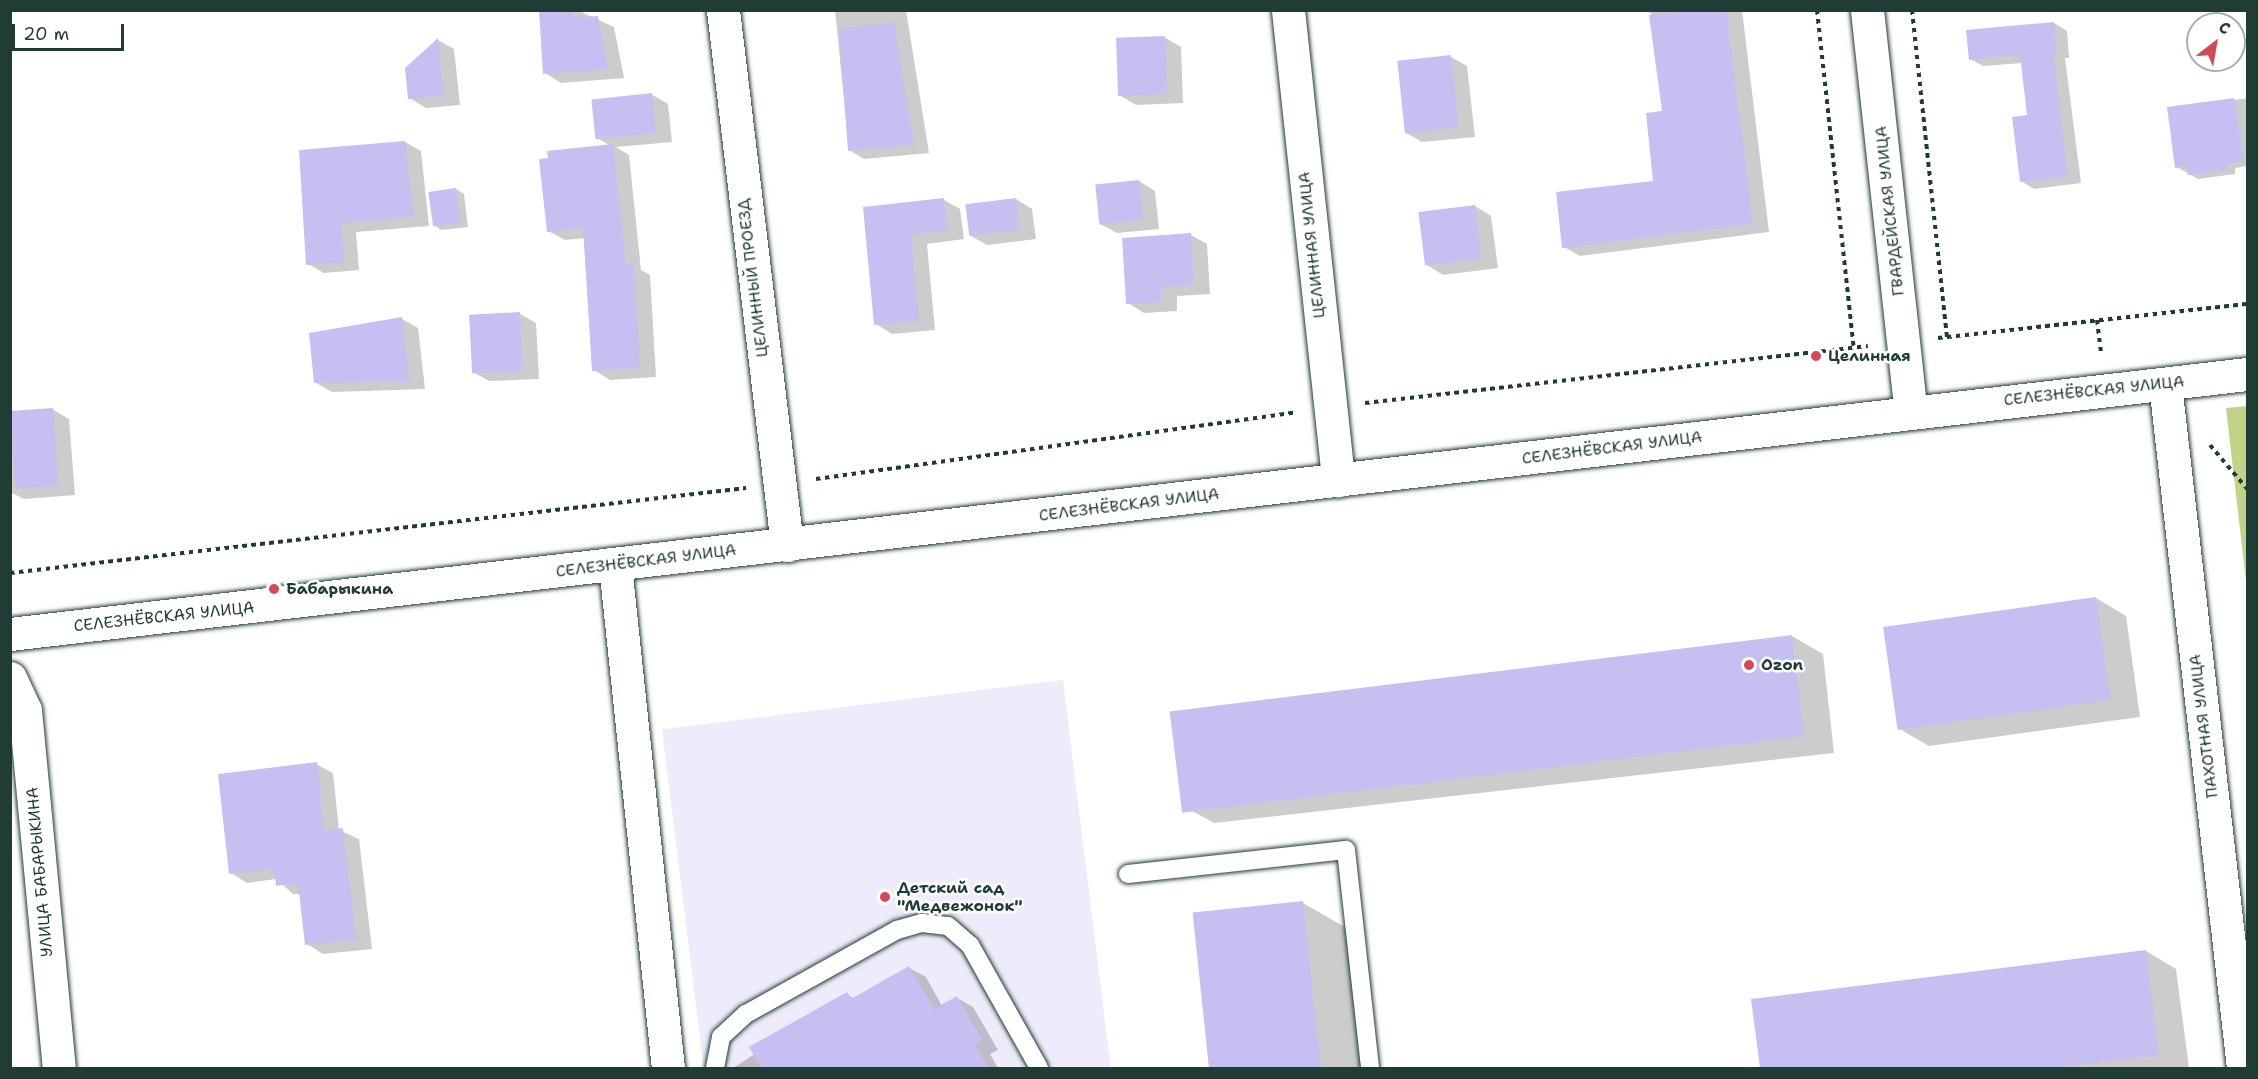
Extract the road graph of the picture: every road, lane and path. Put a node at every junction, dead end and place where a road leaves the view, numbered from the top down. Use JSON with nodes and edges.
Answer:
{"nodes":[{"id":1,"x":723,"y":10,"type":"edge"},
{"id":2,"x":1288,"y":10,"type":"edge"},
{"id":3,"x":1817,"y":10,"type":"edge"},
{"id":4,"x":1867,"y":10,"type":"edge"},
{"id":5,"x":1912,"y":10,"type":"edge"},
{"id":6,"x":2247,"y":304,"type":"edge"},
{"id":7,"x":1947,"y":337,"type":"junction"},
{"id":8,"x":1905,"y":342,"type":"junction"},
{"id":9,"x":1854,"y":348,"type":"junction"},
{"id":10,"x":2247,"y":374,"type":"edge"},
{"id":11,"x":2165,"y":384,"type":"junction"},
{"id":12,"x":1330,"y":407,"type":"junction"},
{"id":13,"x":1911,"y":412,"type":"junction"},
{"id":14,"x":1338,"y":480,"type":"junction"},
{"id":15,"x":778,"y":484,"type":"junction"},
{"id":16,"x":787,"y":545,"type":"junction"},
{"id":17,"x":615,"y":565,"type":"junction"},
{"id":18,"x":10,"y":573,"type":"edge"},
{"id":19,"x":10,"y":634,"type":"edge"},
{"id":20,"x":10,"y":678,"type":"edge"},
{"id":21,"x":1128,"y":874,"type":"dead end"},
{"id":22,"x":59,"y":1068,"type":"edge"},
{"id":23,"x":668,"y":1068,"type":"edge"},
{"id":24,"x":715,"y":1068,"type":"edge"},
{"id":25,"x":1039,"y":1068,"type":"edge"},
{"id":26,"x":1370,"y":1068,"type":"edge"},
{"id":27,"x":2243,"y":1068,"type":"edge"}],
"edges":[{"from":1,"to":15,"type":"street","name":"ЦЕЛИННЫЙ ПРОЕЗД"},
{"from":2,"to":12,"type":"street","name":"ЦЕЛИННАЯ УЛИЦА"},
{"from":3,"to":9,"type":"path"},
{"from":4,"to":8,"type":"street","name":"ГВАРДЕЙСКАЯ УЛИЦА"},
{"from":5,"to":7,"type":"path"},
{"from":6,"to":7,"type":"path"},
{"from":7,"to":8,"type":"path"},
{"from":8,"to":9,"type":"path"},
{"from":8,"to":13,"type":"street","name":"ГВАРДЕЙСКАЯ УЛИЦА"},
{"from":9,"to":12,"type":"path"},
{"from":10,"to":11,"type":"street","name":"СЕЛЕЗНЁВСКАЯ УЛИЦА"},
{"from":11,"to":13,"type":"street","name":"СЕЛЕЗНЁВСКАЯ УЛИЦА"},
{"from":11,"to":27,"type":"street","name":"ПАХОТНАЯ УЛИЦА"},
{"from":12,"to":14,"type":"street","name":"ЦЕЛИННАЯ УЛИЦА"},
{"from":12,"to":15,"type":"path"},
{"from":13,"to":14,"type":"street","name":"СЕЛЕЗНЁВСКАЯ УЛИЦА"},
{"from":14,"to":16,"type":"street","name":"СЕЛЕЗНЁВСКАЯ УЛИЦА"},
{"from":15,"to":16,"type":"street","name":"ЦЕЛИННЫЙ ПРОЕЗД"},
{"from":15,"to":18,"type":"path"},
{"from":16,"to":17,"type":"street","name":"СЕЛЕЗНЁВСКАЯ УЛИЦА"},
{"from":17,"to":19,"type":"street","name":"СЕЛЕЗНЁВСКАЯ УЛИЦА"},
{"from":17,"to":23,"type":"street"},
{"from":20,"to":22,"type":"street","name":"УЛИЦА БАБАРЫКИНА"},
{"from":21,"to":26,"type":"lane"},
{"from":24,"to":25,"type":"lane"}]}
